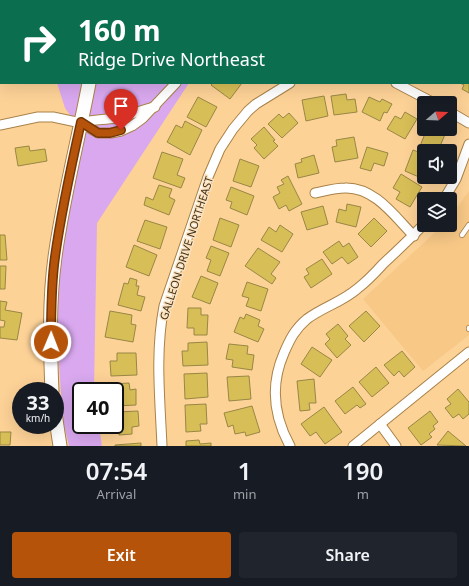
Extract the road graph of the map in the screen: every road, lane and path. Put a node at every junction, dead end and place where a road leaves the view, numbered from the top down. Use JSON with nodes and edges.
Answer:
{"nodes":[{"id":1,"x":89,"y":84,"type":"edge"},
{"id":2,"x":175,"y":84,"type":"edge"},
{"id":3,"x":288,"y":84,"type":"edge"},
{"id":4,"x":398,"y":84,"type":"edge"},
{"id":5,"x":421,"y":96,"type":"edge"},
{"id":6,"x":155,"y":107,"type":"junction"},
{"id":7,"x":457,"y":116,"type":"edge"},
{"id":8,"x":81,"y":122,"type":"junction"},
{"id":9,"x":469,"y":123,"type":"edge"},
{"id":10,"x":0,"y":126,"type":"edge"},
{"id":11,"x":469,"y":144,"type":"edge"},
{"id":12,"x":448,"y":192,"type":"edge"},
{"id":13,"x":315,"y":193,"type":"dead end"},
{"id":14,"x":469,"y":225,"type":"edge"},
{"id":15,"x":417,"y":232,"type":"edge"},
{"id":16,"x":462,"y":235,"type":"dead end"},
{"id":17,"x":414,"y":236,"type":"junction"},
{"id":18,"x":469,"y":352,"type":"edge"},
{"id":19,"x":51,"y":382,"type":"edge"},
{"id":20,"x":380,"y":424,"type":"junction"},
{"id":21,"x":58,"y":434,"type":"edge"},
{"id":22,"x":60,"y":446,"type":"edge"},
{"id":23,"x":162,"y":446,"type":"edge"},
{"id":24,"x":290,"y":446,"type":"edge"},
{"id":25,"x":353,"y":446,"type":"edge"},
{"id":26,"x":396,"y":446,"type":"edge"}],
"edges":[{"from":1,"to":8,"type":"street"},
{"from":2,"to":6,"type":"street"},
{"from":3,"to":23,"type":"street","name":"GALLEON DRIVE NORTHEAST"},
{"from":4,"to":5,"type":"street"},
{"from":6,"to":8,"type":"street"},
{"from":6,"to":8,"type":"street"},
{"from":7,"to":9,"type":"street"},
{"from":8,"to":10,"type":"street"},
{"from":8,"to":19,"type":"street"},
{"from":11,"to":12,"type":"street"},
{"from":13,"to":17,"type":"street"},
{"from":14,"to":16,"type":"lane"},
{"from":15,"to":17,"type":"street"},
{"from":17,"to":24,"type":"street"},
{"from":18,"to":20,"type":"street"},
{"from":20,"to":25,"type":"street"},
{"from":20,"to":26,"type":"street"},
{"from":21,"to":22,"type":"street"}]}
